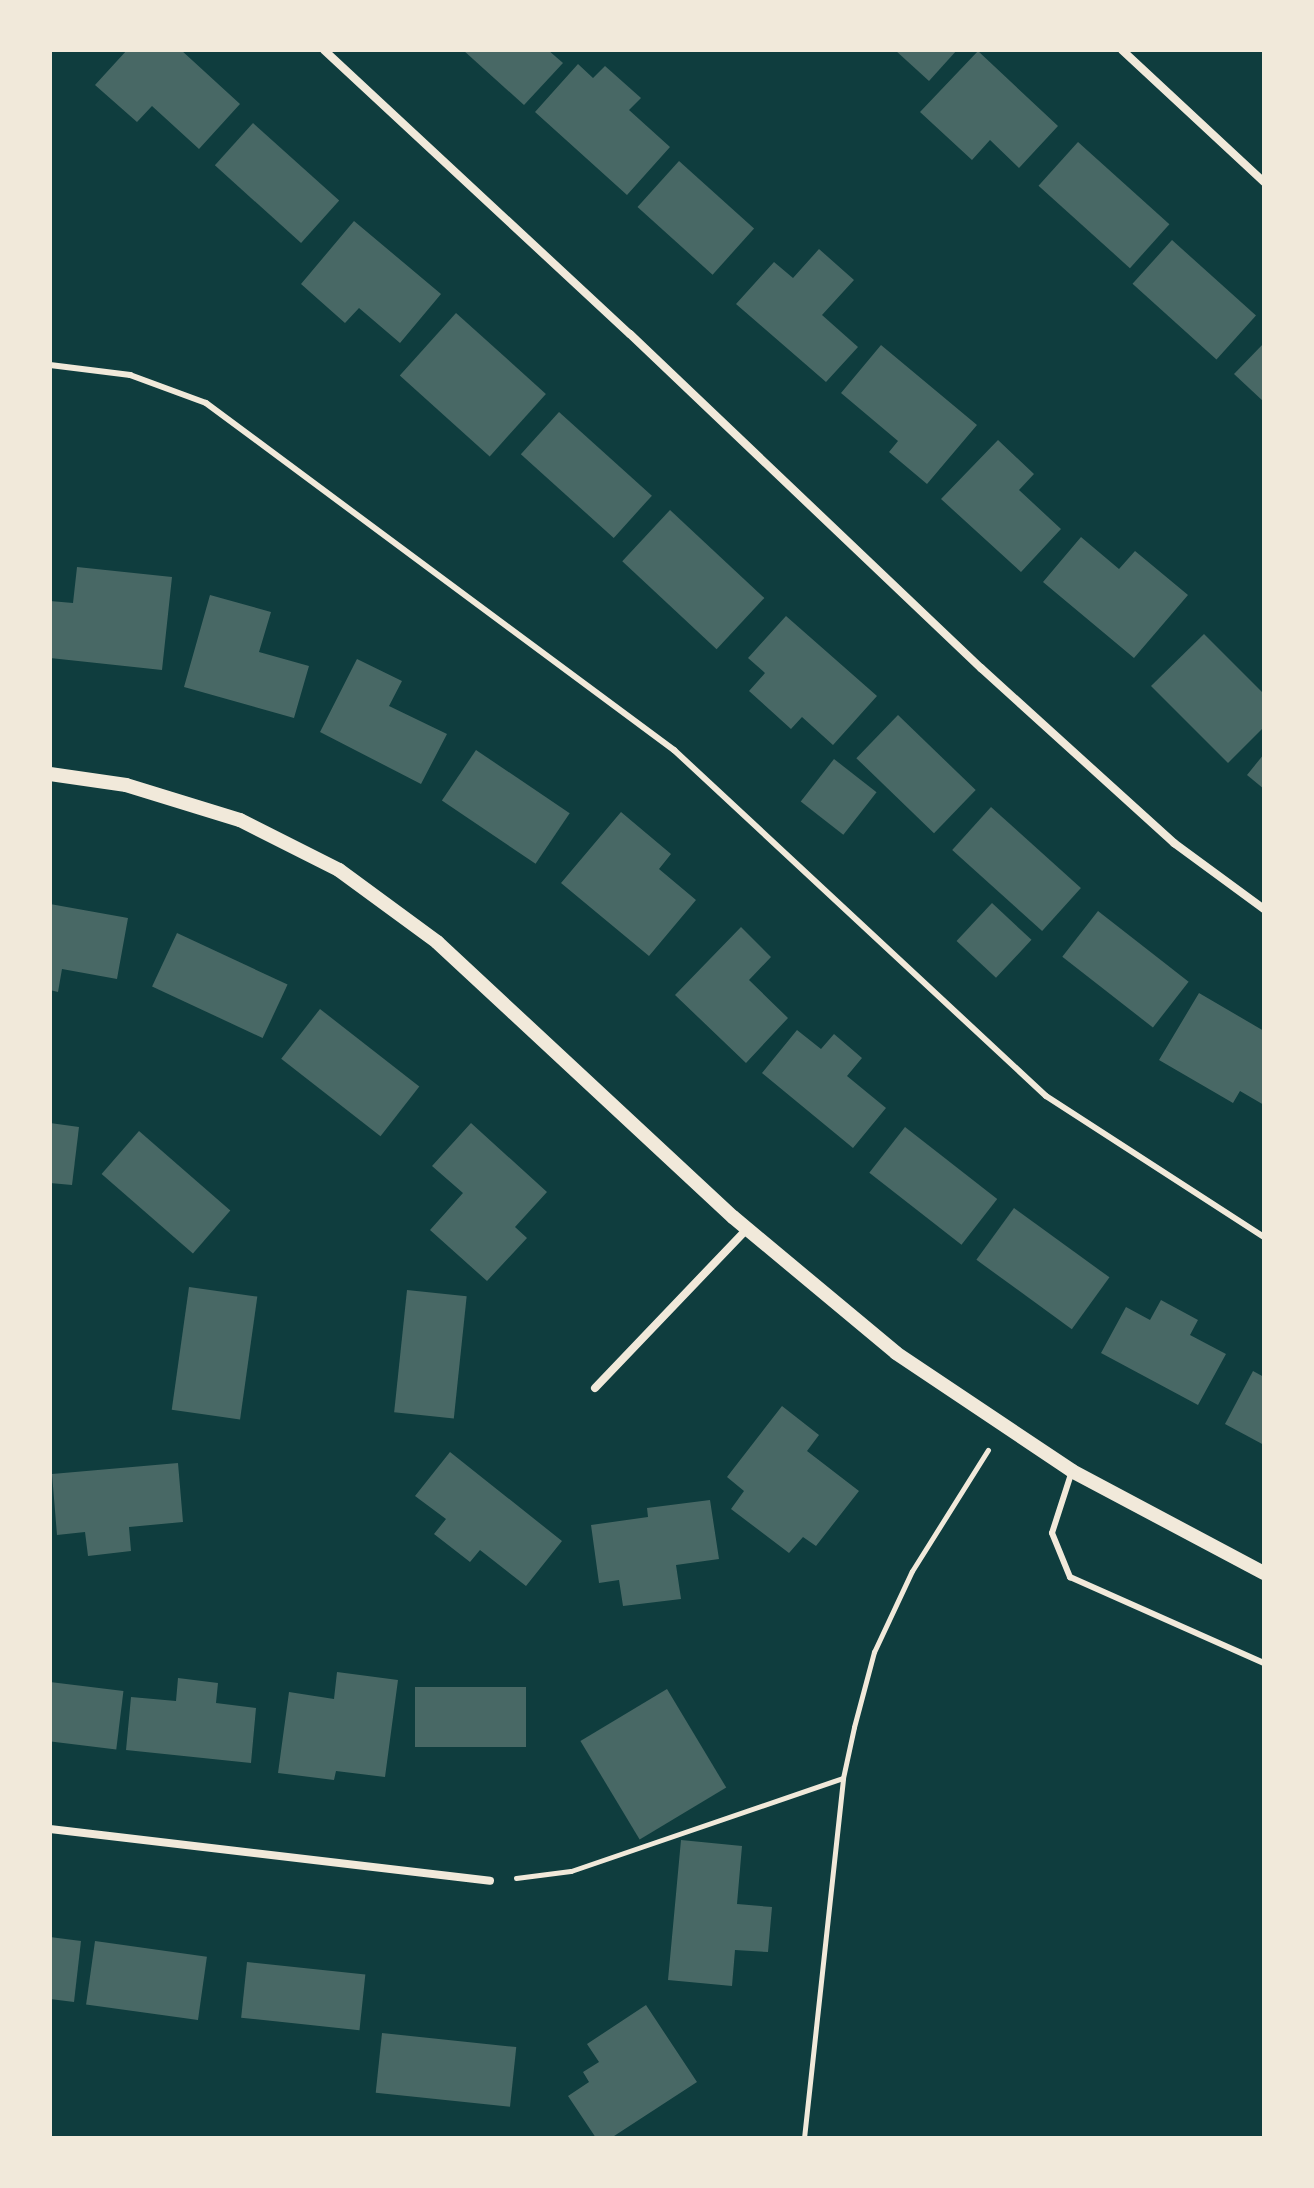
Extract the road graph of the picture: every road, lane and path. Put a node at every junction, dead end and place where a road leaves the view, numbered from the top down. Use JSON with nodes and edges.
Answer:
{"nodes":[{"id":1,"x":324,"y":50,"type":"edge"},
{"id":2,"x":1122,"y":50,"type":"edge"},
{"id":3,"x":1264,"y":182,"type":"edge"},
{"id":4,"x":50,"y":365,"type":"edge"},
{"id":5,"x":50,"y":774,"type":"edge"},
{"id":6,"x":1264,"y":909,"type":"edge"},
{"id":7,"x":747,"y":1229,"type":"junction"},
{"id":8,"x":1264,"y":1237,"type":"edge"},
{"id":9,"x":595,"y":1388,"type":"dead end"},
{"id":10,"x":1001,"y":1424,"type":"junction"},
{"id":11,"x":1072,"y":1471,"type":"junction"},
{"id":12,"x":1264,"y":1573,"type":"edge"},
{"id":13,"x":1264,"y":1663,"type":"edge"},
{"id":14,"x":843,"y":1778,"type":"junction"},
{"id":15,"x":50,"y":1829,"type":"edge"},
{"id":16,"x":490,"y":1881,"type":"joint"},
{"id":17,"x":804,"y":2138,"type":"edge"}],
"edges":[{"from":1,"to":6,"type":"street"},
{"from":2,"to":3,"type":"street"},
{"from":4,"to":8,"type":"lane"},
{"from":5,"to":7,"type":"street"},
{"from":7,"to":9,"type":"street"},
{"from":7,"to":10,"type":"street"},
{"from":10,"to":11,"type":"street"},
{"from":10,"to":14,"type":"path"},
{"from":11,"to":12,"type":"street"},
{"from":11,"to":13,"type":"lane"},
{"from":14,"to":16,"type":"path"},
{"from":14,"to":17,"type":"path"},
{"from":15,"to":16,"type":"street"}]}
